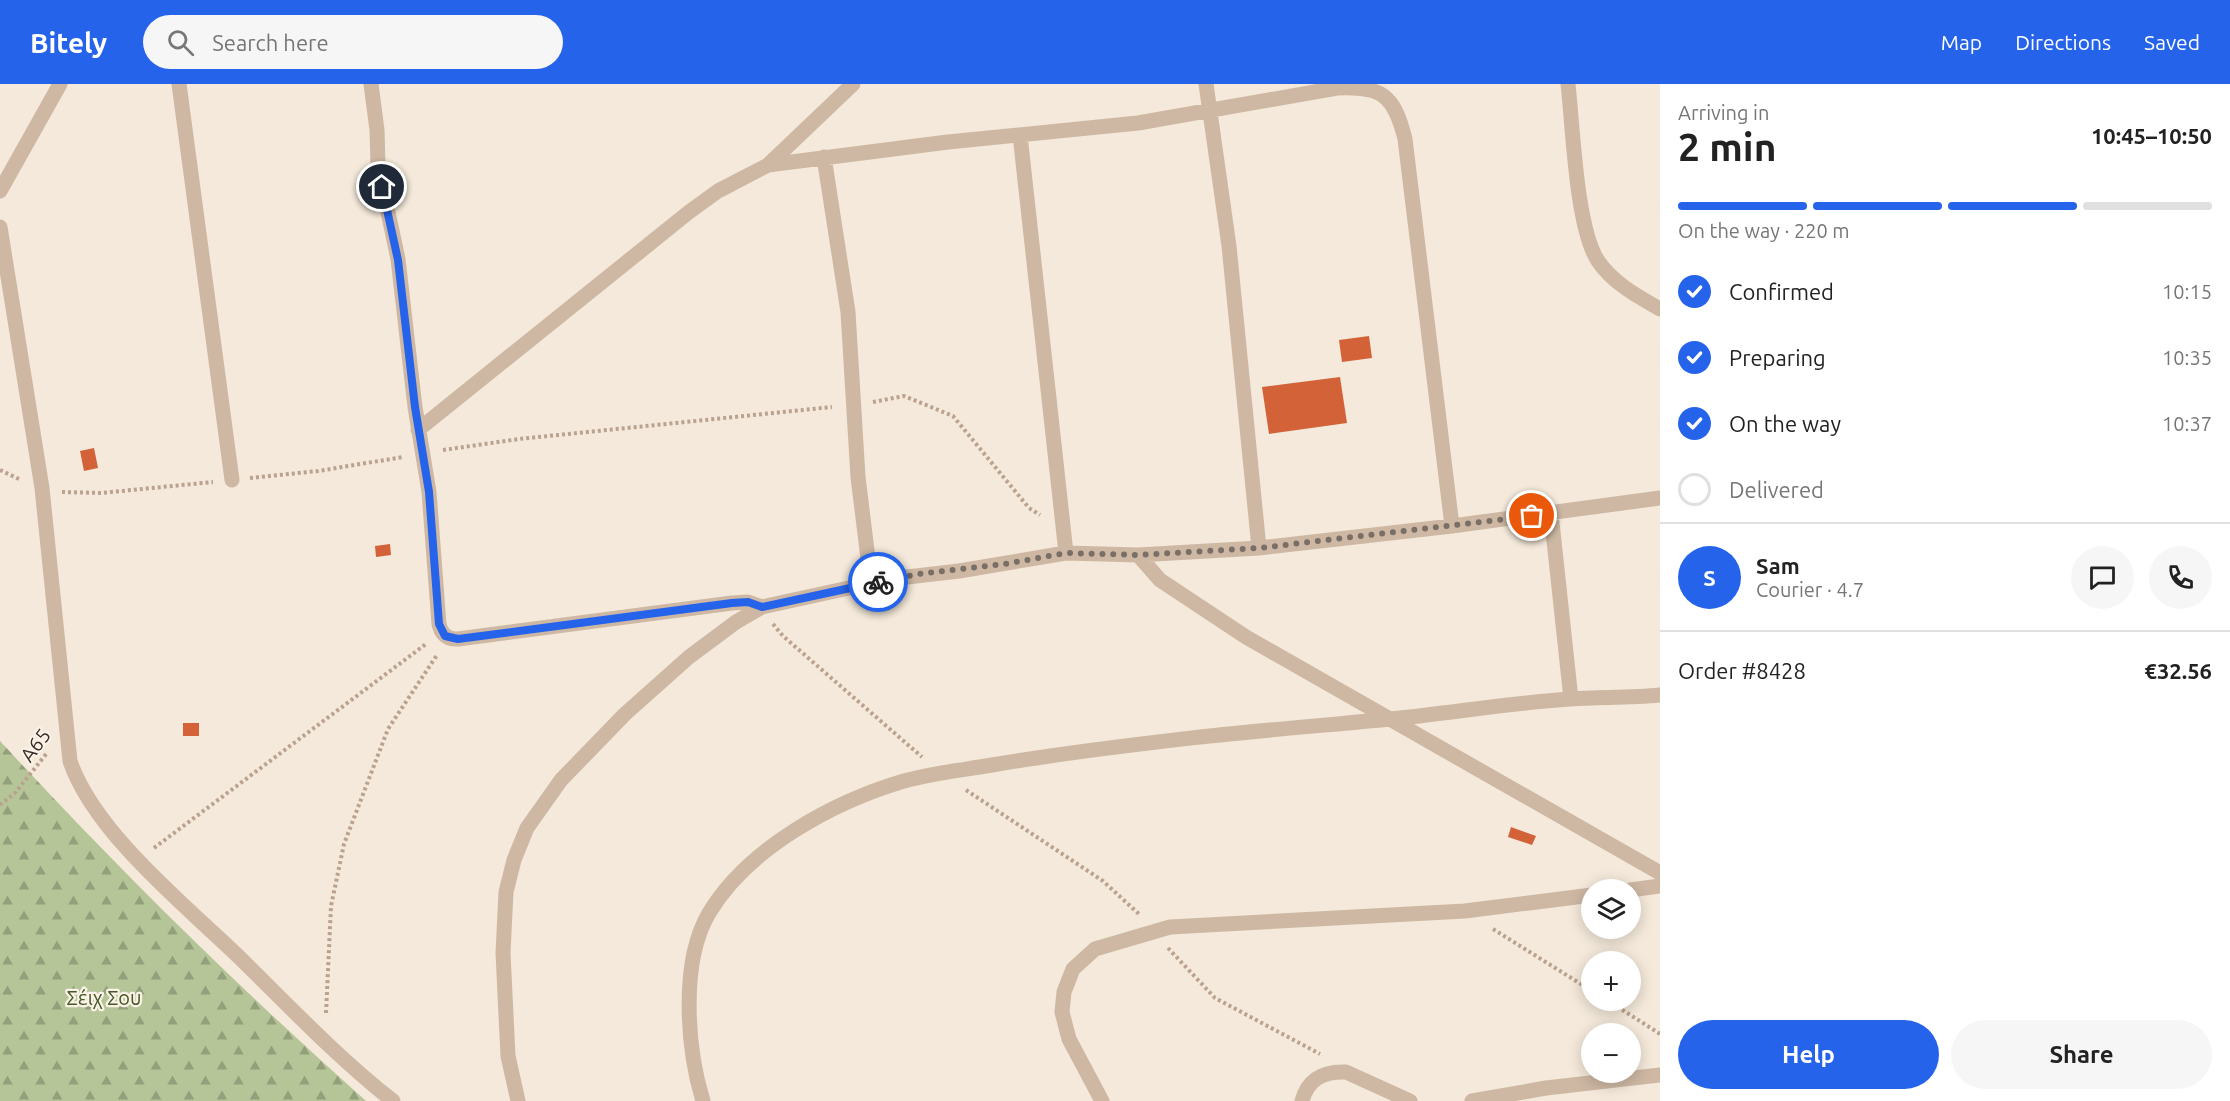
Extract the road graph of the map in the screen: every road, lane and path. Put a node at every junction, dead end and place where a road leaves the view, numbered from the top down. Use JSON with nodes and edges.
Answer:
{"nodes":[{"id":1,"x":60,"y":84,"type":"edge"},
{"id":2,"x":179,"y":84,"type":"edge"},
{"id":3,"x":371,"y":84,"type":"edge"},
{"id":4,"x":853,"y":84,"type":"edge"},
{"id":5,"x":1206,"y":84,"type":"edge"},
{"id":6,"x":1568,"y":84,"type":"edge"},
{"id":7,"x":1211,"y":111,"type":"junction"},
{"id":8,"x":1020,"y":135,"type":"junction"},
{"id":9,"x":824,"y":156,"type":"junction"},
{"id":10,"x":768,"y":165,"type":"junction"},
{"id":11,"x":0,"y":191,"type":"edge"},
{"id":12,"x":0,"y":227,"type":"edge"},
{"id":13,"x":1660,"y":309,"type":"edge"},
{"id":14,"x":854,"y":405,"type":"junction"},
{"id":15,"x":418,"y":430,"type":"junction"},
{"id":16,"x":232,"y":480,"type":"dead end"},
{"id":17,"x":1660,"y":498,"type":"edge"},
{"id":18,"x":1551,"y":513,"type":"junction"},
{"id":19,"x":1452,"y":526,"type":"junction"},
{"id":20,"x":1064,"y":531,"type":"junction"},
{"id":21,"x":1259,"y":548,"type":"junction"},
{"id":22,"x":1066,"y":553,"type":"junction"},
{"id":23,"x":1138,"y":555,"type":"junction"},
{"id":24,"x":871,"y":583,"type":"junction"},
{"id":25,"x":762,"y":607,"type":"junction"},
{"id":26,"x":445,"y":636,"type":"junction"},
{"id":27,"x":1660,"y":695,"type":"edge"},
{"id":28,"x":1570,"y":699,"type":"junction"},
{"id":29,"x":1391,"y":719,"type":"junction"},
{"id":30,"x":67,"y":727,"type":"junction"},
{"id":31,"x":941,"y":773,"type":"junction"},
{"id":32,"x":0,"y":805,"type":"edge"},
{"id":33,"x":139,"y":860,"type":"junction"},
{"id":34,"x":1660,"y":873,"type":"edge"},
{"id":35,"x":1660,"y":886,"type":"edge"},
{"id":36,"x":1641,"y":889,"type":"edge"},
{"id":37,"x":1581,"y":896,"type":"edge"},
{"id":38,"x":1465,"y":911,"type":"junction"},
{"id":39,"x":1153,"y":931,"type":"junction"},
{"id":40,"x":1581,"y":984,"type":"edge"},
{"id":41,"x":1624,"y":1011,"type":"edge"},
{"id":42,"x":1660,"y":1034,"type":"edge"},
{"id":43,"x":325,"y":1041,"type":"junction"},
{"id":44,"x":1326,"y":1058,"type":"dead end"},
{"id":45,"x":1660,"y":1075,"type":"edge"},
{"id":46,"x":393,"y":1101,"type":"edge"},
{"id":47,"x":518,"y":1101,"type":"edge"},
{"id":48,"x":704,"y":1101,"type":"edge"},
{"id":49,"x":1102,"y":1101,"type":"edge"},
{"id":50,"x":1302,"y":1101,"type":"edge"},
{"id":51,"x":1410,"y":1101,"type":"edge"},
{"id":52,"x":1472,"y":1101,"type":"edge"}],
"edges":[{"from":1,"to":11,"type":"street"},
{"from":2,"to":16,"type":"street"},
{"from":3,"to":15,"type":"street"},
{"from":4,"to":10,"type":"street"},
{"from":5,"to":7,"type":"street"},
{"from":6,"to":13,"type":"street"},
{"from":7,"to":8,"type":"street"},
{"from":7,"to":19,"type":"street"},
{"from":7,"to":21,"type":"street"},
{"from":8,"to":9,"type":"street"},
{"from":8,"to":20,"type":"street"},
{"from":9,"to":10,"type":"street"},
{"from":9,"to":14,"type":"street"},
{"from":10,"to":15,"type":"street"},
{"from":12,"to":30,"type":"street"},
{"from":14,"to":20,"type":"path"},
{"from":14,"to":24,"type":"street"},
{"from":15,"to":26,"type":"street"},
{"from":17,"to":18,"type":"street"},
{"from":18,"to":19,"type":"street"},
{"from":18,"to":28,"type":"street"},
{"from":19,"to":21,"type":"street"},
{"from":20,"to":22,"type":"street"},
{"from":21,"to":23,"type":"street"},
{"from":22,"to":23,"type":"street"},
{"from":22,"to":24,"type":"street"},
{"from":23,"to":29,"type":"street"},
{"from":24,"to":25,"type":"street"},
{"from":25,"to":26,"type":"street"},
{"from":25,"to":31,"type":"path"},
{"from":25,"to":47,"type":"street"},
{"from":26,"to":33,"type":"path"},
{"from":26,"to":43,"type":"path"},
{"from":27,"to":28,"type":"street"},
{"from":28,"to":29,"type":"street"},
{"from":29,"to":31,"type":"street"},
{"from":29,"to":34,"type":"street"},
{"from":30,"to":32,"type":"path","name":"Α65"},
{"from":30,"to":33,"type":"street"},
{"from":31,"to":39,"type":"path"},
{"from":31,"to":48,"type":"street"},
{"from":33,"to":43,"type":"street"},
{"from":35,"to":36,"type":"street"},
{"from":37,"to":38,"type":"street"},
{"from":38,"to":39,"type":"street"},
{"from":38,"to":40,"type":"path"},
{"from":39,"to":44,"type":"path"},
{"from":39,"to":49,"type":"street"},
{"from":41,"to":42,"type":"path"},
{"from":43,"to":46,"type":"street"},
{"from":45,"to":52,"type":"street"},
{"from":50,"to":51,"type":"street"}]}
